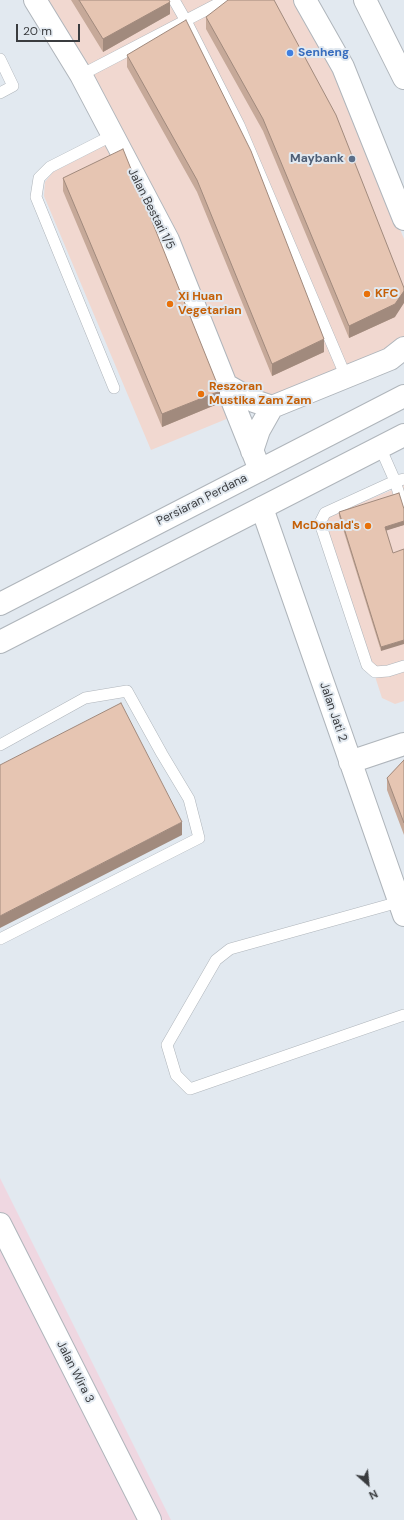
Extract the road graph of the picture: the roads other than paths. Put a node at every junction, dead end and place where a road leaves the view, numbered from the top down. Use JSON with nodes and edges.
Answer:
{"nodes":[{"id":1,"x":35,"y":0,"type":"edge"},
{"id":2,"x":174,"y":0,"type":"edge"},
{"id":3,"x":225,"y":0,"type":"edge"},
{"id":4,"x":305,"y":0,"type":"edge"},
{"id":5,"x":365,"y":0,"type":"edge"},
{"id":6,"x":186,"y":21,"type":"junction"},
{"id":7,"x":0,"y":59,"type":"edge"},
{"id":8,"x":81,"y":76,"type":"junction"},
{"id":9,"x":404,"y":78,"type":"edge"},
{"id":10,"x":0,"y":93,"type":"edge"},
{"id":11,"x":113,"y":135,"type":"junction"},
{"id":12,"x":404,"y":218,"type":"edge"},
{"id":13,"x":404,"y":348,"type":"edge"},
{"id":14,"x":346,"y":377,"type":"junction"},
{"id":15,"x":226,"y":385,"type":"junction"},
{"id":16,"x":114,"y":388,"type":"dead end"},
{"id":17,"x":404,"y":396,"type":"edge"},
{"id":18,"x":272,"y":408,"type":"junction"},
{"id":19,"x":404,"y":435,"type":"edge"},
{"id":20,"x":380,"y":447,"type":"junction"},
{"id":21,"x":256,"y":461,"type":"junction"},
{"id":22,"x":399,"y":480,"type":"edge"},
{"id":23,"x":262,"y":508,"type":"junction"},
{"id":24,"x":404,"y":510,"type":"edge"},
{"id":25,"x":0,"y":604,"type":"edge"},
{"id":26,"x":0,"y":642,"type":"edge"},
{"id":27,"x":404,"y":666,"type":"edge"},
{"id":28,"x":404,"y":744,"type":"edge"},
{"id":29,"x":0,"y":745,"type":"edge"},
{"id":30,"x":350,"y":762,"type":"junction"},
{"id":31,"x":402,"y":908,"type":"edge"},
{"id":32,"x":0,"y":939,"type":"edge"},
{"id":33,"x":404,"y":1015,"type":"edge"},
{"id":34,"x":0,"y":1224,"type":"edge"},
{"id":35,"x":150,"y":1520,"type":"edge"}],
"edges":[{"from":1,"to":8,"type":"street","name":"Jalan Bestari 1/5"},
{"from":2,"to":6,"type":"lane"},
{"from":3,"to":6,"type":"lane"},
{"from":4,"to":12,"type":"street"},
{"from":5,"to":9,"type":"street"},
{"from":6,"to":8,"type":"lane"},
{"from":6,"to":14,"type":"lane"},
{"from":7,"to":10,"type":"lane"},
{"from":8,"to":11,"type":"street","name":"Jalan Bestari 1/5"},
{"from":11,"to":15,"type":"street","name":"Jalan Bestari 1/5"},
{"from":11,"to":16,"type":"lane"},
{"from":13,"to":14,"type":"street"},
{"from":14,"to":18,"type":"street"},
{"from":15,"to":18,"type":"street"},
{"from":15,"to":21,"type":"street","name":"Jalan Bestari 1/5"},
{"from":17,"to":21,"type":"street","name":"Persiaran Perdana"},
{"from":18,"to":21,"type":"street"},
{"from":19,"to":20,"type":"street"},
{"from":20,"to":22,"type":"lane"},
{"from":20,"to":23,"type":"street"},
{"from":21,"to":25,"type":"street","name":"Persiaran Perdana"},
{"from":22,"to":24,"type":"lane"},
{"from":22,"to":27,"type":"lane"},
{"from":23,"to":26,"type":"street"},
{"from":23,"to":30,"type":"street","name":"Jalan Jati 2"},
{"from":28,"to":30,"type":"street"},
{"from":29,"to":32,"type":"lane"},
{"from":30,"to":31,"type":"street","name":"Jalan Jati 2"},
{"from":31,"to":33,"type":"lane"},
{"from":34,"to":35,"type":"street","name":"Jalan Wira 3"}]}
